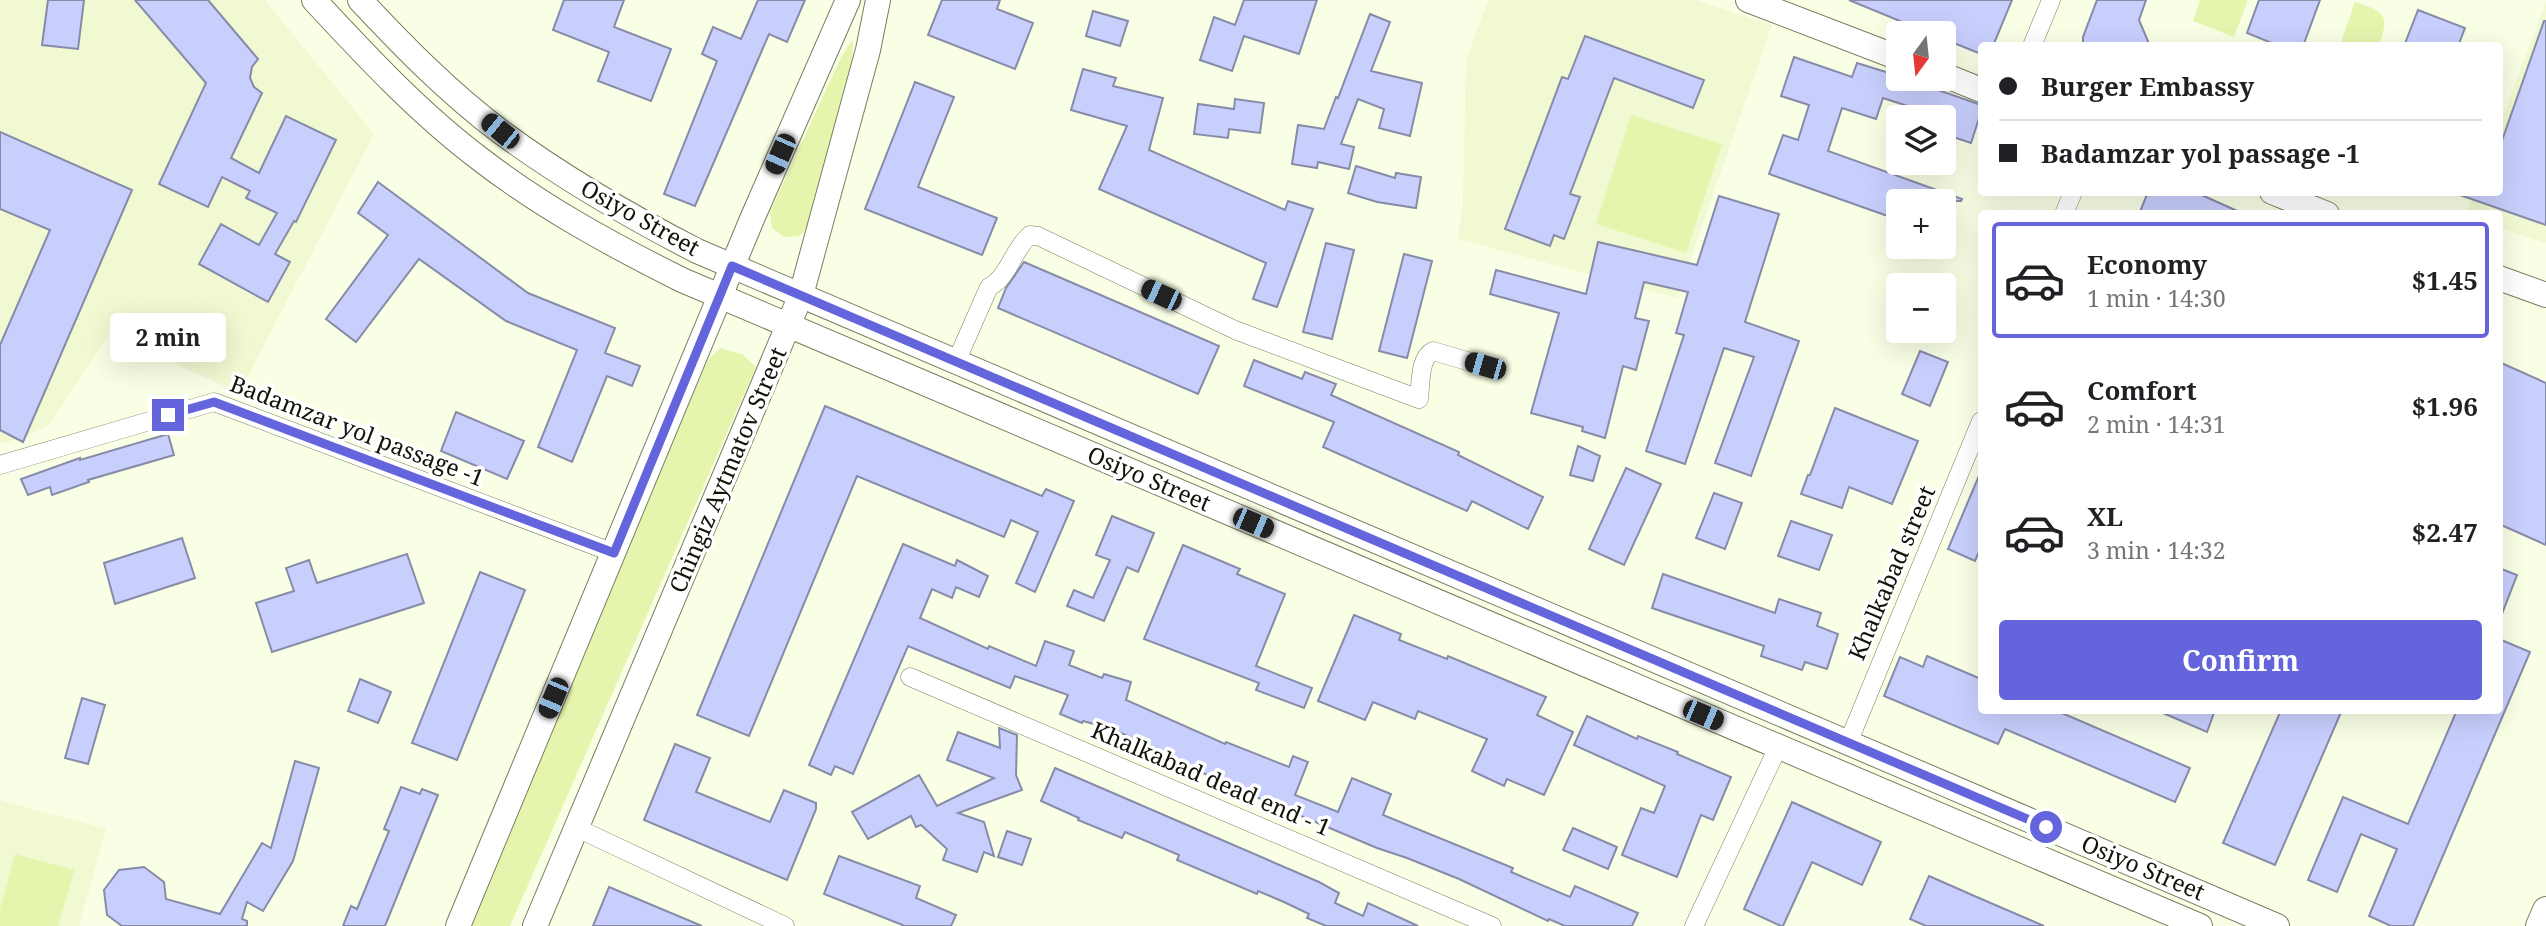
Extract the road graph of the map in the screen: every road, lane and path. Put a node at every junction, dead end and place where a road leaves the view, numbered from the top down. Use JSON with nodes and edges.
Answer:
{"nodes":[{"id":1,"x":314,"y":0,"type":"edge"},
{"id":2,"x":360,"y":0,"type":"edge"},
{"id":3,"x":848,"y":0,"type":"edge"},
{"id":4,"x":878,"y":0,"type":"edge"},
{"id":5,"x":1748,"y":0,"type":"edge"},
{"id":6,"x":2051,"y":0,"type":"edge"},
{"id":7,"x":839,"y":24,"type":"junction"},
{"id":8,"x":871,"y":35,"type":"junction"},
{"id":9,"x":2034,"y":42,"type":"edge"},
{"id":10,"x":1886,"y":53,"type":"edge"},
{"id":11,"x":1956,"y":80,"type":"edge"},
{"id":12,"x":1978,"y":89,"type":"edge"},
{"id":13,"x":2282,"y":196,"type":"edge"},
{"id":14,"x":2317,"y":210,"type":"edge"},
{"id":15,"x":732,"y":266,"type":"junction"},
{"id":16,"x":2503,"y":279,"type":"edge"},
{"id":17,"x":801,"y":295,"type":"junction"},
{"id":18,"x":2546,"y":295,"type":"edge"},
{"id":19,"x":720,"y":296,"type":"junction"},
{"id":20,"x":789,"y":326,"type":"junction"},
{"id":21,"x":956,"y":362,"type":"junction"},
{"id":22,"x":1485,"y":366,"type":"dead end"},
{"id":23,"x":1978,"y":428,"type":"edge"},
{"id":24,"x":0,"y":465,"type":"edge"},
{"id":25,"x":614,"y":553,"type":"junction"},
{"id":26,"x":910,"y":677,"type":"dead end"},
{"id":27,"x":1848,"y":743,"type":"junction"},
{"id":28,"x":1778,"y":747,"type":"junction"},
{"id":29,"x":577,"y":828,"type":"junction"},
{"id":30,"x":2546,"y":910,"type":"edge"},
{"id":31,"x":458,"y":926,"type":"edge"},
{"id":32,"x":535,"y":926,"type":"edge"},
{"id":33,"x":785,"y":926,"type":"edge"},
{"id":34,"x":1492,"y":926,"type":"edge"},
{"id":35,"x":1694,"y":926,"type":"edge"},
{"id":36,"x":2200,"y":926,"type":"edge"},
{"id":37,"x":2277,"y":926,"type":"edge"},
{"id":38,"x":2539,"y":926,"type":"edge"}],
"edges":[{"from":1,"to":19,"type":"main road","name":"Osiyo Street"},
{"from":2,"to":15,"type":"main road","name":"Osiyo Street"},
{"from":3,"to":7,"type":"main road"},
{"from":4,"to":8,"type":"main road","name":"Chingiz Aytmatov Street"},
{"from":5,"to":10,"type":"main road"},
{"from":6,"to":9,"type":"street"},
{"from":7,"to":8,"type":"main road"},
{"from":7,"to":15,"type":"main road"},
{"from":8,"to":17,"type":"main road","name":"Chingiz Aytmatov Street"},
{"from":11,"to":12,"type":"main road"},
{"from":13,"to":14,"type":"main road"},
{"from":15,"to":17,"type":"main road","name":"Osiyo Street"},
{"from":15,"to":19,"type":"main road"},
{"from":16,"to":18,"type":"main road"},
{"from":17,"to":20,"type":"main road","name":"Chingiz Aytmatov Street"},
{"from":17,"to":21,"type":"main road","name":"Osiyo Street"},
{"from":19,"to":20,"type":"main road","name":"Osiyo Street"},
{"from":19,"to":25,"type":"main road"},
{"from":20,"to":28,"type":"main road","name":"Osiyo Street"},
{"from":20,"to":29,"type":"main road","name":"Chingiz Aytmatov Street"},
{"from":21,"to":22,"type":"street"},
{"from":21,"to":27,"type":"main road","name":"Osiyo Street"},
{"from":23,"to":27,"type":"street","name":"Khalkabad street"},
{"from":24,"to":25,"type":"street","name":"Bаdаmzаr yol passage -1"},
{"from":25,"to":31,"type":"main road"},
{"from":26,"to":34,"type":"street","name":"Khalkabad dead end - 1"},
{"from":27,"to":37,"type":"main road","name":"Osiyo Street"},
{"from":28,"to":35,"type":"street"},
{"from":28,"to":36,"type":"main road","name":"Osiyo Street"},
{"from":29,"to":32,"type":"main road","name":"Chingiz Aytmatov Street"},
{"from":29,"to":33,"type":"street"},
{"from":30,"to":38,"type":"main road"}]}
